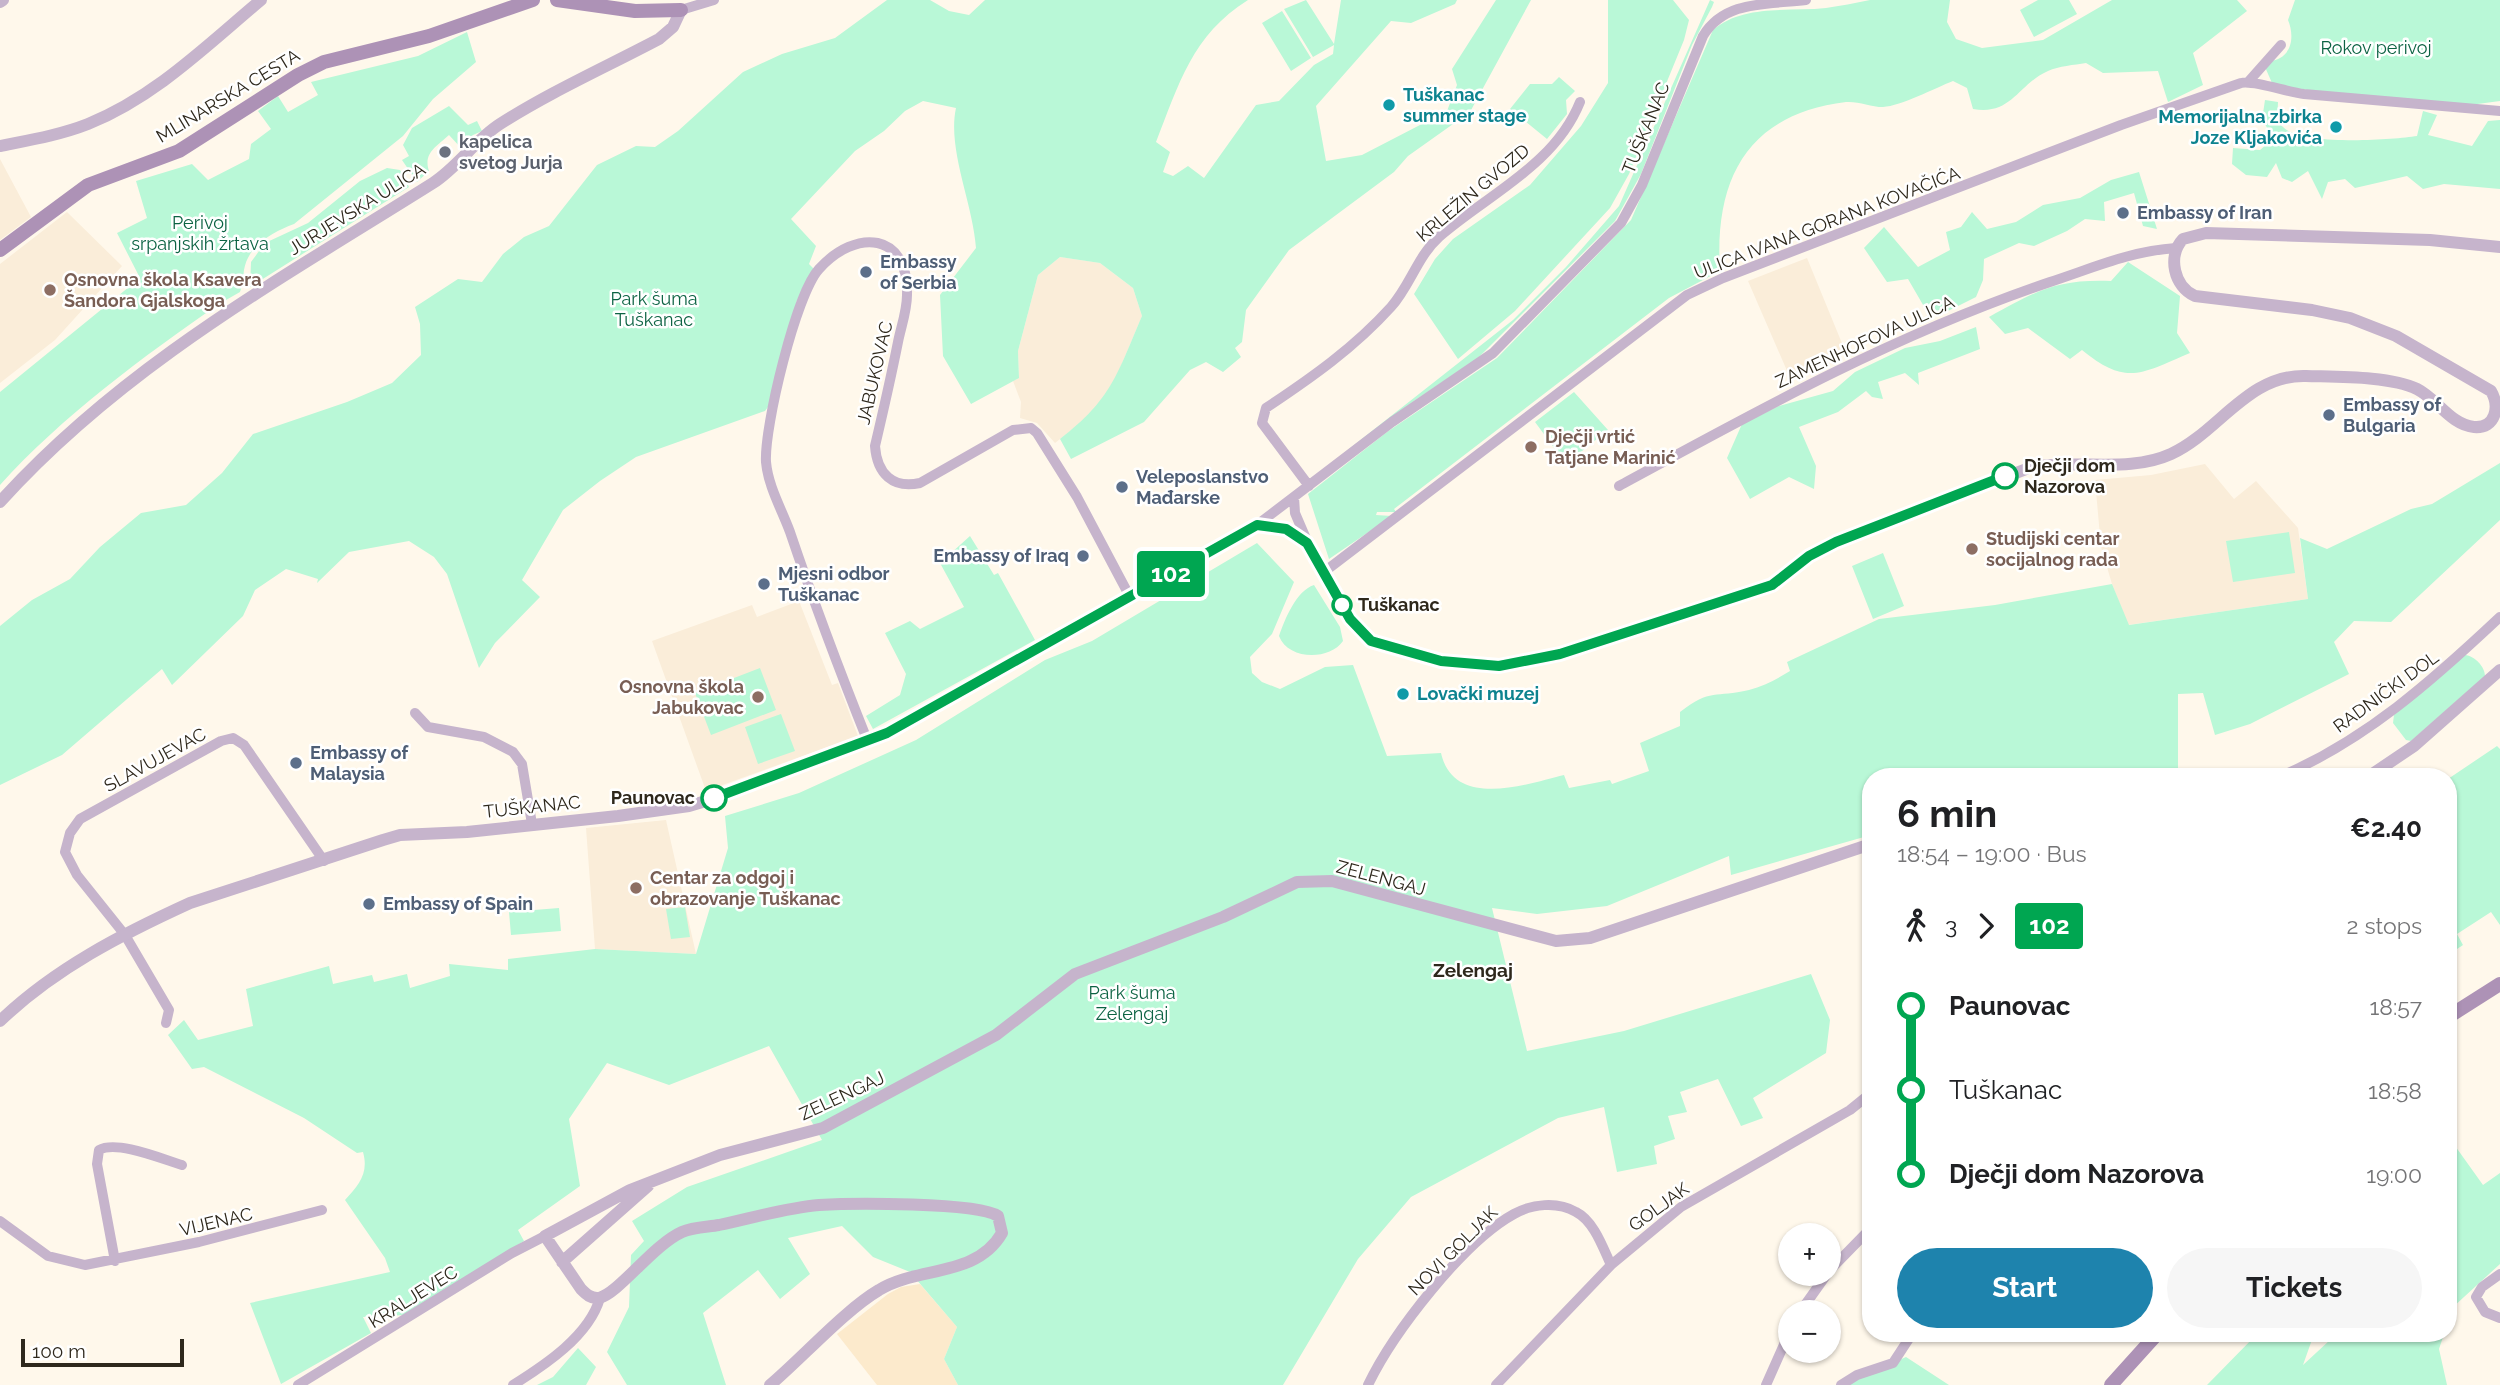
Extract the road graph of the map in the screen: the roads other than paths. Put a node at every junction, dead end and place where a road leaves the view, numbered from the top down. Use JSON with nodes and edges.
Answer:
{"nodes":[{"id":1,"x":261,"y":0,"type":"edge"},
{"id":2,"x":533,"y":0,"type":"edge"},
{"id":3,"x":557,"y":0,"type":"edge"},
{"id":4,"x":714,"y":0,"type":"edge"},
{"id":5,"x":1728,"y":0,"type":"edge"},
{"id":6,"x":1806,"y":0,"type":"edge"},
{"id":7,"x":1740,"y":5,"type":"junction"},
{"id":8,"x":681,"y":10,"type":"junction"},
{"id":9,"x":2281,"y":44,"type":"dead end"},
{"id":10,"x":2249,"y":81,"type":"junction"},
{"id":11,"x":1580,"y":102,"type":"dead end"},
{"id":12,"x":2500,"y":111,"type":"edge"},
{"id":13,"x":0,"y":146,"type":"edge"},
{"id":14,"x":2500,"y":247,"type":"edge"},
{"id":15,"x":2176,"y":248,"type":"junction"},
{"id":16,"x":0,"y":250,"type":"edge"},
{"id":17,"x":1309,"y":486,"type":"junction"},
{"id":18,"x":1619,"y":486,"type":"dead end"},
{"id":19,"x":1294,"y":497,"type":"junction"},
{"id":20,"x":0,"y":502,"type":"edge"},
{"id":21,"x":1257,"y":525,"type":"junction"},
{"id":22,"x":1311,"y":548,"type":"junction"},
{"id":23,"x":1324,"y":572,"type":"junction"},
{"id":24,"x":1130,"y":597,"type":"junction"},
{"id":25,"x":2500,"y":617,"type":"edge"},
{"id":26,"x":2500,"y":670,"type":"edge"},
{"id":27,"x":415,"y":713,"type":"dead end"},
{"id":28,"x":868,"y":742,"type":"junction"},
{"id":29,"x":2298,"y":768,"type":"edge"},
{"id":30,"x":2381,"y":768,"type":"edge"},
{"id":31,"x":532,"y":824,"type":"junction"},
{"id":32,"x":1862,"y":847,"type":"edge"},
{"id":33,"x":324,"y":861,"type":"junction"},
{"id":34,"x":125,"y":935,"type":"junction"},
{"id":35,"x":2500,"y":985,"type":"edge"},
{"id":36,"x":2457,"y":1011,"type":"edge"},
{"id":37,"x":0,"y":1021,"type":"edge"},
{"id":38,"x":166,"y":1023,"type":"dead end"},
{"id":39,"x":1862,"y":1100,"type":"edge"},
{"id":40,"x":182,"y":1166,"type":"dead end"},
{"id":41,"x":652,"y":1181,"type":"junction"},
{"id":42,"x":322,"y":1210,"type":"dead end"},
{"id":43,"x":0,"y":1221,"type":"edge"},
{"id":44,"x":545,"y":1236,"type":"junction"},
{"id":45,"x":1862,"y":1237,"type":"edge"},
{"id":46,"x":1841,"y":1259,"type":"edge"},
{"id":47,"x":115,"y":1261,"type":"junction"},
{"id":48,"x":562,"y":1262,"type":"junction"},
{"id":49,"x":1612,"y":1265,"type":"junction"},
{"id":50,"x":2500,"y":1274,"type":"edge"},
{"id":51,"x":600,"y":1298,"type":"junction"},
{"id":52,"x":2500,"y":1318,"type":"edge"},
{"id":53,"x":1907,"y":1342,"type":"edge"},
{"id":54,"x":2150,"y":1342,"type":"edge"},
{"id":55,"x":1778,"y":1358,"type":"edge"},
{"id":56,"x":298,"y":1385,"type":"edge"},
{"id":57,"x":513,"y":1385,"type":"edge"},
{"id":58,"x":770,"y":1385,"type":"edge"},
{"id":59,"x":1368,"y":1385,"type":"edge"},
{"id":60,"x":1496,"y":1385,"type":"edge"},
{"id":61,"x":1766,"y":1385,"type":"edge"},
{"id":62,"x":1841,"y":1385,"type":"edge"},
{"id":63,"x":2111,"y":1385,"type":"edge"}],
"edges":[{"from":1,"to":13,"type":"street"},
{"from":2,"to":16,"type":"main road","name":"MLINARSKA CESTA"},
{"from":3,"to":8,"type":"main road"},
{"from":4,"to":8,"type":"street"},
{"from":5,"to":7,"type":"street"},
{"from":6,"to":7,"type":"street"},
{"from":7,"to":17,"type":"street","name":"TUŠKANAC"},
{"from":8,"to":20,"type":"street","name":"JURJEVSKA ULICA"},
{"from":9,"to":10,"type":"street"},
{"from":10,"to":12,"type":"street"},
{"from":10,"to":23,"type":"street","name":"ULICA IVANA GORANA KOVAČIĆA"},
{"from":11,"to":17,"type":"street","name":"KRLEŽIN GVOZD"},
{"from":14,"to":15,"type":"street"},
{"from":15,"to":18,"type":"street","name":"ZAMENHOFOVA ULICA"},
{"from":15,"to":23,"type":"street"},
{"from":17,"to":19,"type":"street","name":"TUŠKANAC"},
{"from":19,"to":21,"type":"street","name":"TUŠKANAC"},
{"from":19,"to":22,"type":"street"},
{"from":21,"to":22,"type":"street"},
{"from":21,"to":24,"type":"street","name":"TUŠKANAC"},
{"from":22,"to":23,"type":"street"},
{"from":24,"to":28,"type":"street","name":"TUŠKANAC"},
{"from":24,"to":28,"type":"street","name":"JABUKOVAC"},
{"from":25,"to":29,"type":"street","name":"RADNIČKI DOL"},
{"from":26,"to":30,"type":"street"},
{"from":27,"to":31,"type":"street"},
{"from":28,"to":31,"type":"street","name":"TUŠKANAC"},
{"from":31,"to":33,"type":"street","name":"TUŠKANAC"},
{"from":32,"to":41,"type":"street","name":"ZELENGAJ"},
{"from":33,"to":34,"type":"street","name":"TUŠKANAC"},
{"from":33,"to":34,"type":"street","name":"SLAVUJEVAC"},
{"from":34,"to":37,"type":"street","name":"TUŠKANAC"},
{"from":34,"to":38,"type":"street","name":"SLAVUJEVAC"},
{"from":35,"to":36,"type":"main road"},
{"from":39,"to":49,"type":"street","name":"GOLJAK"},
{"from":40,"to":47,"type":"street"},
{"from":41,"to":44,"type":"street","name":"ZELENGAJ"},
{"from":41,"to":48,"type":"street"},
{"from":42,"to":47,"type":"street","name":"VIJENAC"},
{"from":43,"to":47,"type":"street","name":"VIJENAC"},
{"from":44,"to":48,"type":"street"},
{"from":44,"to":56,"type":"street","name":"KRALJEVEC"},
{"from":45,"to":46,"type":"street"},
{"from":48,"to":51,"type":"street"},
{"from":49,"to":59,"type":"street","name":"NOVI GOLJAK"},
{"from":49,"to":60,"type":"street","name":"GOLJAK"},
{"from":50,"to":52,"type":"street"},
{"from":51,"to":57,"type":"street"},
{"from":51,"to":58,"type":"street"},
{"from":53,"to":62,"type":"street"},
{"from":54,"to":63,"type":"main road"},
{"from":55,"to":61,"type":"street"}]}
